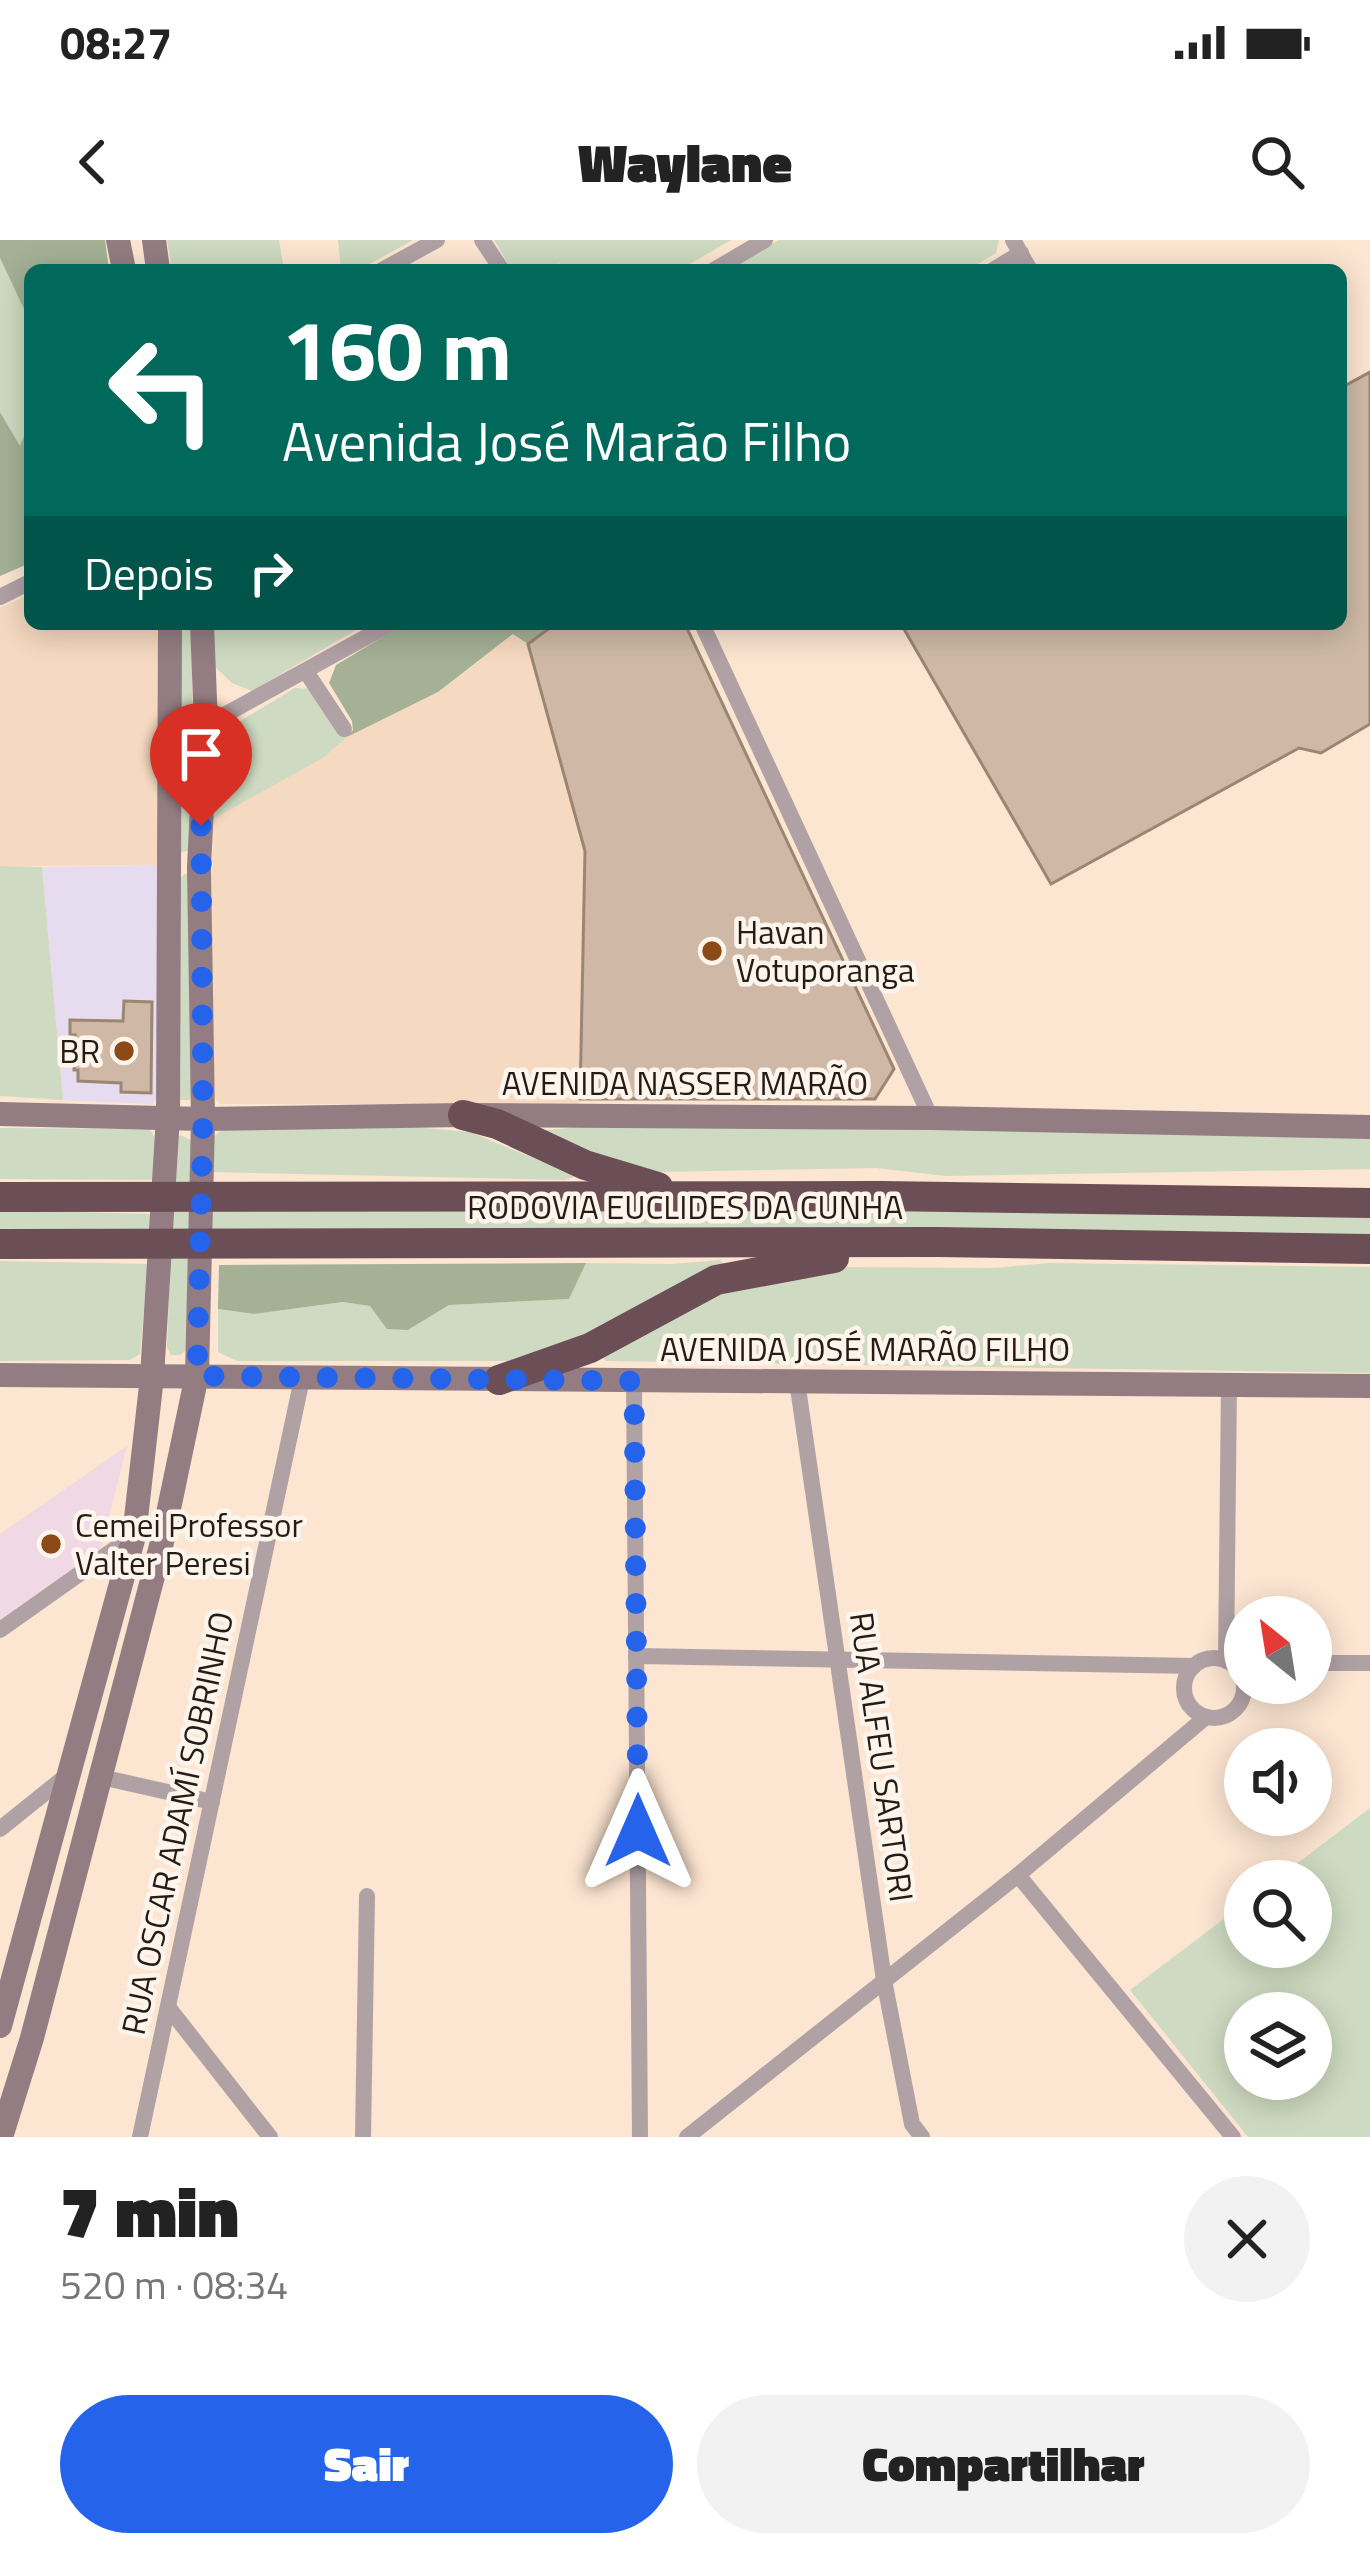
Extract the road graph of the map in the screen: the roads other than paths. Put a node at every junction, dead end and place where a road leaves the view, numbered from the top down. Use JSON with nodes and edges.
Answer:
{"nodes":[{"id":1,"x":437,"y":240,"type":"edge"},
{"id":2,"x":765,"y":240,"type":"edge"},
{"id":3,"x":393,"y":264,"type":"edge"},
{"id":4,"x":724,"y":264,"type":"edge"},
{"id":5,"x":170,"y":630,"type":"edge"},
{"id":6,"x":202,"y":630,"type":"edge"},
{"id":7,"x":380,"y":630,"type":"edge"},
{"id":8,"x":705,"y":630,"type":"edge"},
{"id":9,"x":307,"y":673,"type":"junction"},
{"id":10,"x":206,"y":725,"type":"junction"},
{"id":11,"x":344,"y":729,"type":"dead end"},
{"id":12,"x":172,"y":867,"type":"junction"},
{"id":13,"x":199,"y":868,"type":"junction"},
{"id":14,"x":0,"y":1114,"type":"edge"},
{"id":15,"x":463,"y":1115,"type":"junction"},
{"id":16,"x":168,"y":1117,"type":"junction"},
{"id":17,"x":932,"y":1118,"type":"junction"},
{"id":18,"x":203,"y":1119,"type":"junction"},
{"id":19,"x":1370,"y":1127,"type":"edge"},
{"id":20,"x":692,"y":1197,"type":"junction"},
{"id":21,"x":0,"y":1198,"type":"edge"},
{"id":22,"x":1370,"y":1204,"type":"edge"},
{"id":23,"x":937,"y":1242,"type":"junction"},
{"id":24,"x":0,"y":1244,"type":"edge"},
{"id":25,"x":1370,"y":1250,"type":"edge"},
{"id":26,"x":0,"y":1375,"type":"edge"},
{"id":27,"x":197,"y":1376,"type":"junction"},
{"id":28,"x":152,"y":1377,"type":"junction"},
{"id":29,"x":302,"y":1379,"type":"junction"},
{"id":30,"x":500,"y":1380,"type":"junction"},
{"id":31,"x":634,"y":1381,"type":"junction"},
{"id":32,"x":797,"y":1382,"type":"junction"},
{"id":33,"x":1228,"y":1384,"type":"junction"},
{"id":34,"x":1370,"y":1386,"type":"edge"},
{"id":35,"x":134,"y":1536,"type":"junction"},
{"id":36,"x":162,"y":1542,"type":"junction"},
{"id":37,"x":1228,"y":1596,"type":"edge"},
{"id":38,"x":0,"y":1630,"type":"edge"},
{"id":39,"x":636,"y":1656,"type":"junction"},
{"id":40,"x":1224,"y":1658,"type":"edge"},
{"id":41,"x":838,"y":1659,"type":"junction"},
{"id":42,"x":1332,"y":1663,"type":"edge"},
{"id":43,"x":1370,"y":1663,"type":"edge"},
{"id":44,"x":1194,"y":1666,"type":"junction"},
{"id":45,"x":1236,"y":1704,"type":"edge"},
{"id":46,"x":1189,"y":1705,"type":"junction"},
{"id":47,"x":1206,"y":1717,"type":"junction"},
{"id":48,"x":1189,"y":1728,"type":"junction"},
{"id":49,"x":71,"y":1771,"type":"junction"},
{"id":50,"x":101,"y":1777,"type":"junction"},
{"id":51,"x":212,"y":1802,"type":"junction"},
{"id":52,"x":0,"y":1829,"type":"edge"},
{"id":53,"x":1018,"y":1875,"type":"junction"},
{"id":54,"x":367,"y":1896,"type":"dead end"},
{"id":55,"x":884,"y":1980,"type":"junction"},
{"id":56,"x":168,"y":2007,"type":"junction"},
{"id":57,"x":0,"y":2026,"type":"edge"},
{"id":58,"x":6,"y":2101,"type":"edge"},
{"id":59,"x":1,"y":2137,"type":"edge"},
{"id":60,"x":140,"y":2137,"type":"edge"},
{"id":61,"x":269,"y":2137,"type":"edge"},
{"id":62,"x":363,"y":2137,"type":"edge"},
{"id":63,"x":640,"y":2137,"type":"edge"},
{"id":64,"x":687,"y":2137,"type":"edge"},
{"id":65,"x":922,"y":2137,"type":"edge"},
{"id":66,"x":1233,"y":2137,"type":"edge"}],
"edges":[{"from":1,"to":3,"type":"street"},
{"from":2,"to":4,"type":"street"},
{"from":5,"to":12,"type":"main road"},
{"from":6,"to":10,"type":"main road"},
{"from":7,"to":9,"type":"street"},
{"from":8,"to":17,"type":"street"},
{"from":9,"to":10,"type":"street"},
{"from":9,"to":11,"type":"street"},
{"from":10,"to":13,"type":"main road"},
{"from":12,"to":13,"type":"main road"},
{"from":12,"to":16,"type":"main road"},
{"from":13,"to":18,"type":"main road"},
{"from":14,"to":16,"type":"main road","name":"AVENIDA NASSER MARÃO"},
{"from":15,"to":17,"type":"main road","name":"AVENIDA NASSER MARÃO"},
{"from":15,"to":18,"type":"main road","name":"AVENIDA NASSER MARÃO"},
{"from":15,"to":20,"type":"highway"},
{"from":16,"to":18,"type":"main road","name":"AVENIDA NASSER MARÃO"},
{"from":16,"to":28,"type":"main road"},
{"from":17,"to":19,"type":"main road","name":"AVENIDA NASSER MARÃO"},
{"from":18,"to":27,"type":"main road"},
{"from":20,"to":21,"type":"highway","name":"RODOVIA EUCLIDES DA CUNHA"},
{"from":20,"to":22,"type":"highway","name":"RODOVIA EUCLIDES DA CUNHA"},
{"from":23,"to":24,"type":"highway","name":"RODOVIA EUCLIDES DA CUNHA"},
{"from":23,"to":25,"type":"highway","name":"RODOVIA EUCLIDES DA CUNHA"},
{"from":23,"to":30,"type":"highway"},
{"from":26,"to":28,"type":"main road","name":"AVENIDA JOSÉ MARÃO FILHO"},
{"from":27,"to":28,"type":"main road","name":"AVENIDA JOSÉ MARÃO FILHO"},
{"from":27,"to":29,"type":"main road","name":"AVENIDA JOSÉ MARÃO FILHO"},
{"from":27,"to":36,"type":"main road"},
{"from":28,"to":35,"type":"main road"},
{"from":29,"to":30,"type":"main road","name":"AVENIDA JOSÉ MARÃO FILHO"},
{"from":29,"to":51,"type":"street","name":"RUA OSCAR ADAMÍ SOBRINHO"},
{"from":30,"to":31,"type":"main road","name":"AVENIDA JOSÉ MARÃO FILHO"},
{"from":31,"to":32,"type":"main road","name":"AVENIDA JOSÉ MARÃO FILHO"},
{"from":31,"to":39,"type":"street"},
{"from":32,"to":33,"type":"main road","name":"AVENIDA JOSÉ MARÃO FILHO"},
{"from":32,"to":41,"type":"street","name":"RUA ALFEU SARTORI"},
{"from":33,"to":34,"type":"main road","name":"AVENIDA JOSÉ MARÃO FILHO"},
{"from":33,"to":37,"type":"street"},
{"from":35,"to":36,"type":"main road"},
{"from":35,"to":38,"type":"street"},
{"from":35,"to":49,"type":"main road"},
{"from":36,"to":50,"type":"main road"},
{"from":39,"to":41,"type":"street"},
{"from":39,"to":63,"type":"street"},
{"from":40,"to":44,"type":"street"},
{"from":41,"to":44,"type":"street"},
{"from":41,"to":55,"type":"street","name":"RUA ALFEU SARTORI"},
{"from":42,"to":43,"type":"street"},
{"from":44,"to":46,"type":"street"},
{"from":45,"to":47,"type":"street"},
{"from":46,"to":47,"type":"street"},
{"from":46,"to":48,"type":"street"},
{"from":47,"to":48,"type":"street"},
{"from":48,"to":53,"type":"street"},
{"from":49,"to":50,"type":"main road"},
{"from":49,"to":52,"type":"street"},
{"from":49,"to":57,"type":"main road"},
{"from":50,"to":51,"type":"street"},
{"from":50,"to":58,"type":"main road"},
{"from":51,"to":56,"type":"street","name":"RUA OSCAR ADAMÍ SOBRINHO"},
{"from":53,"to":55,"type":"street"},
{"from":53,"to":66,"type":"street"},
{"from":54,"to":62,"type":"street"},
{"from":55,"to":64,"type":"street"},
{"from":55,"to":65,"type":"street","name":"RUA ALFEU SARTORI"},
{"from":56,"to":60,"type":"street","name":"RUA OSCAR ADAMÍ SOBRINHO"},
{"from":56,"to":61,"type":"street"},
{"from":58,"to":59,"type":"main road"}]}
